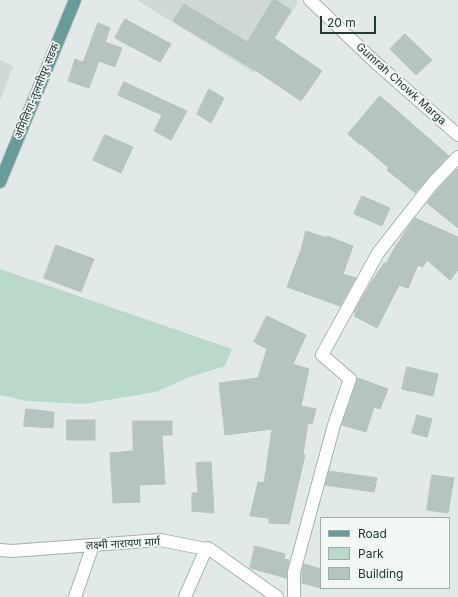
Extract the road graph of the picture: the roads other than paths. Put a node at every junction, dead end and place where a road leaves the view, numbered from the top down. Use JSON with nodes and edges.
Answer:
{"nodes":[{"id":1,"x":75,"y":0,"type":"edge"},
{"id":2,"x":310,"y":0,"type":"edge"},
{"id":3,"x":458,"y":135,"type":"edge"},
{"id":4,"x":458,"y":157,"type":"edge"},
{"id":5,"x":0,"y":182,"type":"edge"},
{"id":6,"x":93,"y":545,"type":"junction"},
{"id":7,"x":206,"y":549,"type":"junction"},
{"id":8,"x":0,"y":550,"type":"edge"},
{"id":9,"x":75,"y":597,"type":"edge"},
{"id":10,"x":185,"y":597,"type":"edge"},
{"id":11,"x":277,"y":597,"type":"edge"},
{"id":12,"x":294,"y":597,"type":"edge"}],
"edges":[{"from":1,"to":5,"type":"main road","name":"अमिलिया-तुलसीपुर सडक"},
{"from":2,"to":3,"type":"street","name":"Gumrah Chowk Marga"},
{"from":4,"to":12,"type":"street"},
{"from":6,"to":7,"type":"street","name":"लक्ष्मी नारायण मार्ग"},
{"from":6,"to":8,"type":"street","name":"लक्ष्मी नारायण मार्ग"},
{"from":6,"to":9,"type":"street"},
{"from":7,"to":10,"type":"street"},
{"from":7,"to":11,"type":"street","name":"लक्ष्मी नारायण मार्ग"}]}
